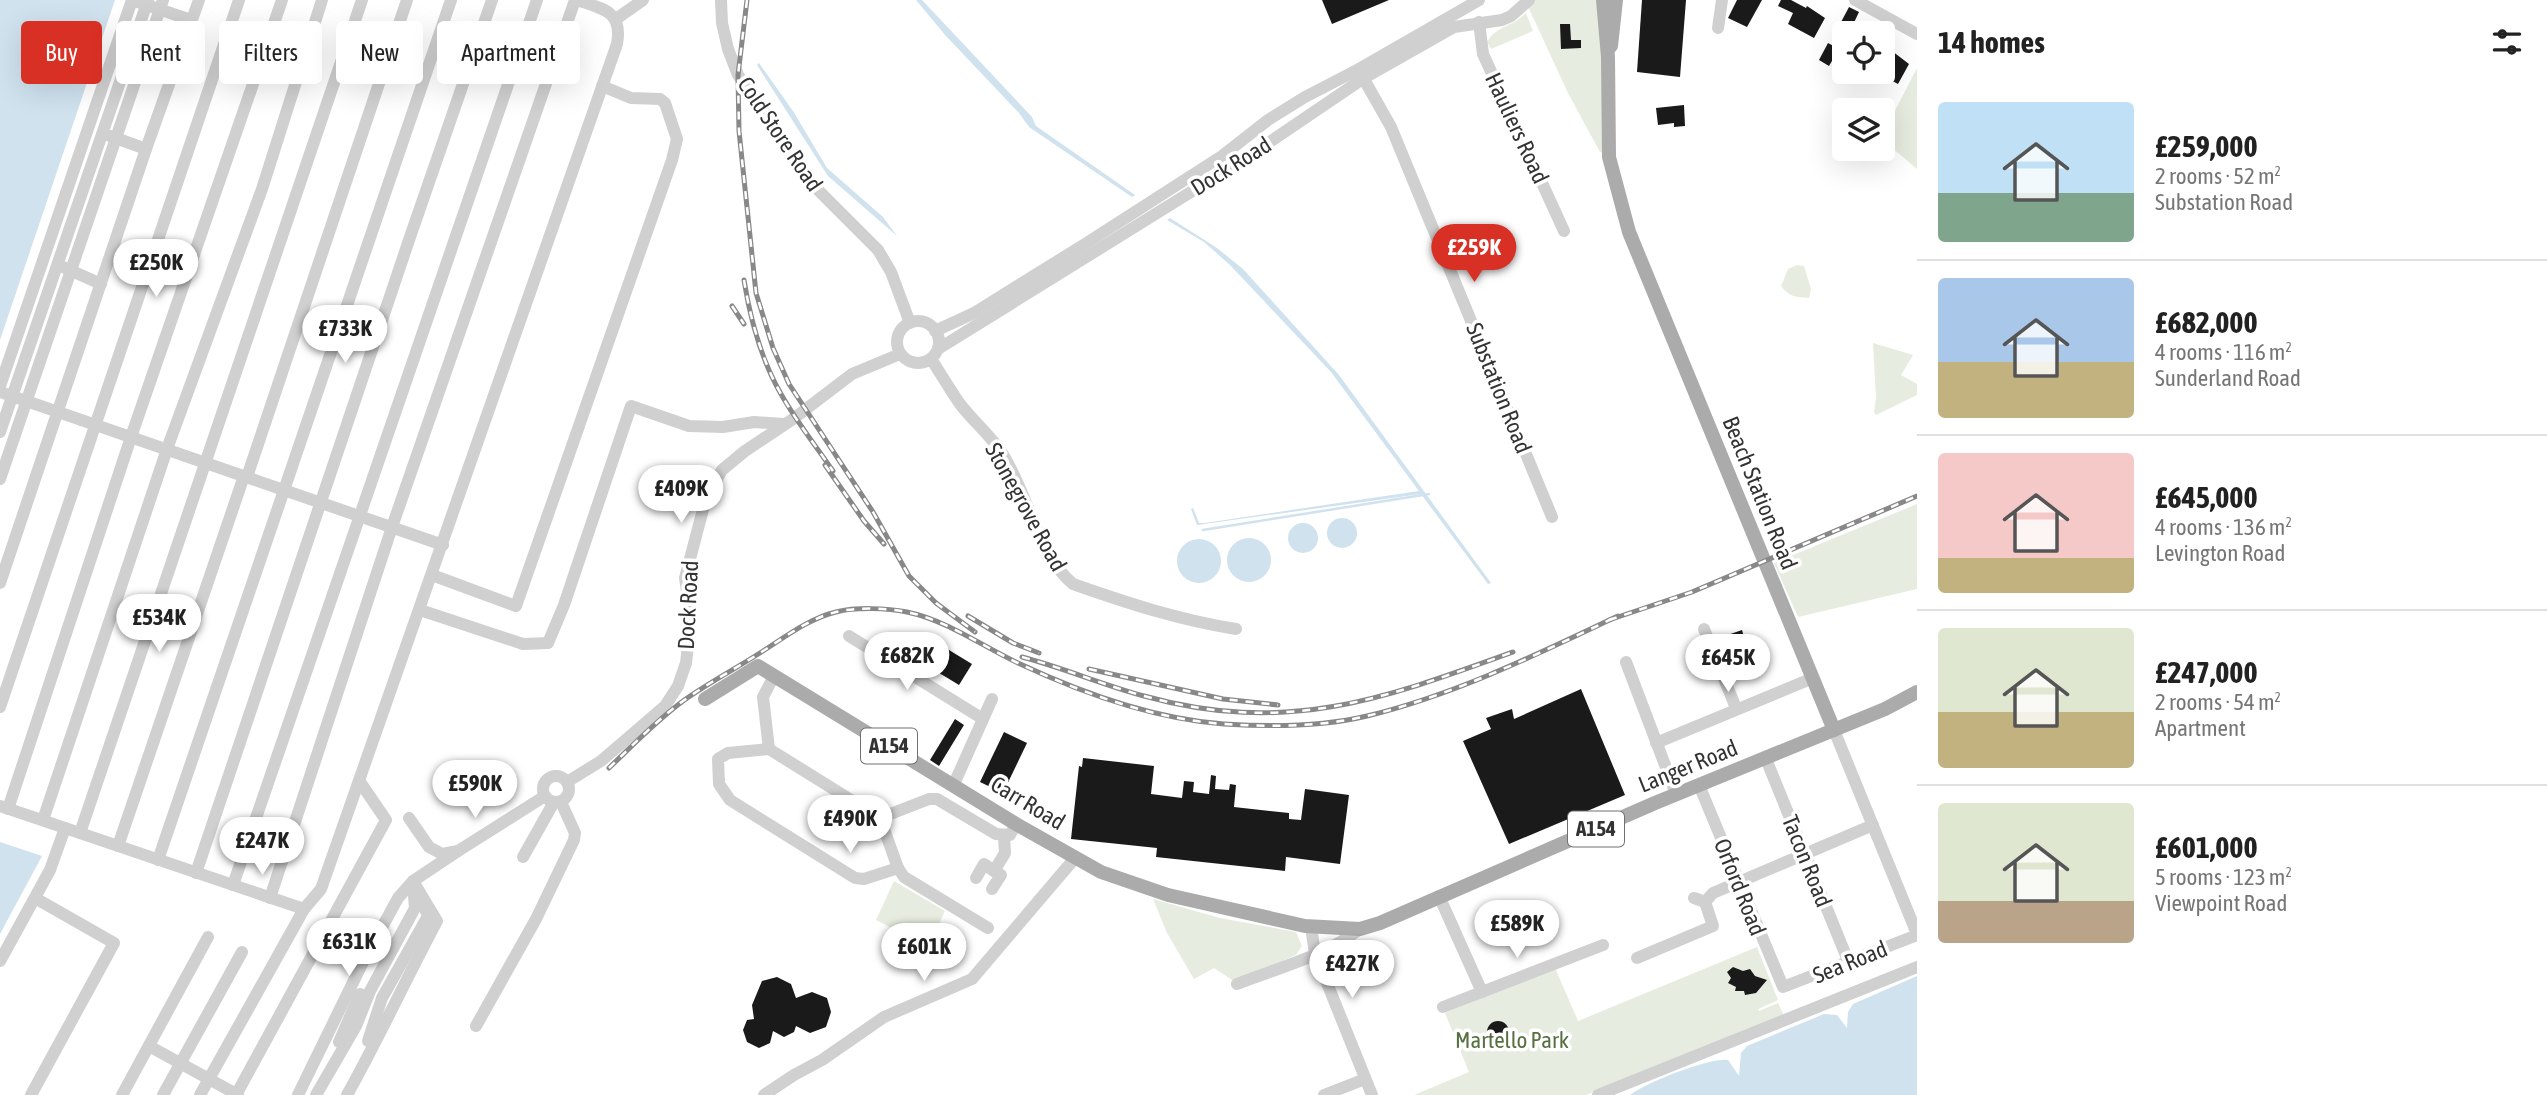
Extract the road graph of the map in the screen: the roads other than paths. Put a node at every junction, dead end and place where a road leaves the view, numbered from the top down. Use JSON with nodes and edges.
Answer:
{"nodes":[{"id":1,"x":199,"y":0,"type":"edge"},
{"id":2,"x":239,"y":0,"type":"edge"},
{"id":3,"x":282,"y":0,"type":"edge"},
{"id":4,"x":321,"y":0,"type":"edge"},
{"id":5,"x":362,"y":0,"type":"edge"},
{"id":6,"x":408,"y":0,"type":"edge"},
{"id":7,"x":451,"y":0,"type":"edge"},
{"id":8,"x":492,"y":0,"type":"edge"},
{"id":9,"x":537,"y":0,"type":"edge"},
{"id":10,"x":643,"y":0,"type":"edge"},
{"id":11,"x":721,"y":0,"type":"edge"},
{"id":12,"x":1528,"y":0,"type":"edge"},
{"id":13,"x":1603,"y":0,"type":"edge"},
{"id":14,"x":1616,"y":0,"type":"edge"},
{"id":15,"x":1722,"y":0,"type":"edge"},
{"id":16,"x":1854,"y":0,"type":"edge"},
{"id":17,"x":583,"y":1,"type":"edge"},
{"id":18,"x":1476,"y":2,"type":"edge"},
{"id":19,"x":148,"y":3,"type":"edge"},
{"id":20,"x":1520,"y":5,"type":"edge"},
{"id":21,"x":616,"y":19,"type":"junction"},
{"id":22,"x":191,"y":20,"type":"junction"},
{"id":23,"x":1477,"y":23,"type":"junction"},
{"id":24,"x":1718,"y":29,"type":"dead end"},
{"id":25,"x":1917,"y":34,"type":"edge"},
{"id":26,"x":1608,"y":57,"type":"junction"},
{"id":27,"x":1361,"y":74,"type":"junction"},
{"id":28,"x":602,"y":86,"type":"junction"},
{"id":29,"x":102,"y":133,"type":"junction"},
{"id":30,"x":146,"y":149,"type":"junction"},
{"id":31,"x":1564,"y":231,"type":"dead end"},
{"id":32,"x":57,"y":265,"type":"junction"},
{"id":33,"x":101,"y":284,"type":"junction"},
{"id":34,"x":910,"y":323,"type":"junction"},
{"id":35,"x":935,"y":331,"type":"junction"},
{"id":36,"x":900,"y":354,"type":"junction"},
{"id":37,"x":935,"y":354,"type":"junction"},
{"id":38,"x":11,"y":394,"type":"edge"},
{"id":39,"x":0,"y":412,"type":"edge"},
{"id":40,"x":58,"y":412,"type":"junction"},
{"id":41,"x":784,"y":424,"type":"junction"},
{"id":42,"x":95,"y":425,"type":"junction"},
{"id":43,"x":0,"y":432,"type":"edge"},
{"id":44,"x":131,"y":437,"type":"junction"},
{"id":45,"x":167,"y":449,"type":"junction"},
{"id":46,"x":0,"y":457,"type":"edge"},
{"id":47,"x":207,"y":463,"type":"junction"},
{"id":48,"x":246,"y":477,"type":"junction"},
{"id":49,"x":0,"y":479,"type":"edge"},
{"id":50,"x":285,"y":490,"type":"junction"},
{"id":51,"x":321,"y":503,"type":"junction"},
{"id":52,"x":358,"y":516,"type":"junction"},
{"id":53,"x":1552,"y":517,"type":"dead end"},
{"id":54,"x":392,"y":527,"type":"junction"},
{"id":55,"x":0,"y":540,"type":"edge"},
{"id":56,"x":13,"y":545,"type":"junction"},
{"id":57,"x":443,"y":545,"type":"junction"},
{"id":58,"x":432,"y":575,"type":"junction"},
{"id":59,"x":0,"y":583,"type":"edge"},
{"id":60,"x":420,"y":610,"type":"junction"},
{"id":61,"x":1236,"y":629,"type":"dead end"},
{"id":62,"x":1704,"y":629,"type":"dead end"},
{"id":63,"x":849,"y":636,"type":"dead end"},
{"id":64,"x":1626,"y":662,"type":"dead end"},
{"id":65,"x":774,"y":676,"type":"junction"},
{"id":66,"x":1812,"y":678,"type":"junction"},
{"id":67,"x":1916,"y":695,"type":"edge"},
{"id":68,"x":705,"y":699,"type":"dead end"},
{"id":69,"x":992,"y":699,"type":"dead end"},
{"id":70,"x":0,"y":707,"type":"edge"},
{"id":71,"x":1736,"y":708,"type":"junction"},
{"id":72,"x":983,"y":719,"type":"junction"},
{"id":73,"x":1834,"y":730,"type":"junction"},
{"id":74,"x":1656,"y":743,"type":"junction"},
{"id":75,"x":769,"y":748,"type":"junction"},
{"id":76,"x":1766,"y":759,"type":"junction"},
{"id":77,"x":360,"y":782,"type":"junction"},
{"id":78,"x":568,"y":782,"type":"junction"},
{"id":79,"x":954,"y":784,"type":"junction"},
{"id":80,"x":1699,"y":785,"type":"junction"},
{"id":81,"x":1676,"y":794,"type":"junction"},
{"id":82,"x":553,"y":800,"type":"junction"},
{"id":83,"x":4,"y":807,"type":"edge"},
{"id":84,"x":409,"y":818,"type":"dead end"},
{"id":85,"x":880,"y":818,"type":"junction"},
{"id":86,"x":43,"y":820,"type":"junction"},
{"id":87,"x":1016,"y":824,"type":"junction"},
{"id":88,"x":1873,"y":825,"type":"junction"},
{"id":89,"x":65,"y":828,"type":"junction"},
{"id":90,"x":80,"y":833,"type":"junction"},
{"id":91,"x":1004,"y":836,"type":"junction"},
{"id":92,"x":118,"y":846,"type":"junction"},
{"id":93,"x":458,"y":851,"type":"junction"},
{"id":94,"x":1803,"y":854,"type":"junction"},
{"id":95,"x":523,"y":857,"type":"dead end"},
{"id":96,"x":1075,"y":858,"type":"junction"},
{"id":97,"x":158,"y":860,"type":"junction"},
{"id":98,"x":898,"y":868,"type":"junction"},
{"id":99,"x":994,"y":870,"type":"junction"},
{"id":100,"x":196,"y":873,"type":"junction"},
{"id":101,"x":976,"y":878,"type":"dead end"},
{"id":102,"x":413,"y":881,"type":"junction"},
{"id":103,"x":1739,"y":881,"type":"junction"},
{"id":104,"x":233,"y":885,"type":"junction"},
{"id":105,"x":992,"y":889,"type":"dead end"},
{"id":106,"x":1439,"y":896,"type":"junction"},
{"id":107,"x":35,"y":898,"type":"junction"},
{"id":108,"x":270,"y":898,"type":"junction"},
{"id":109,"x":304,"y":909,"type":"junction"},
{"id":110,"x":988,"y":928,"type":"dead end"},
{"id":111,"x":1311,"y":928,"type":"junction"},
{"id":112,"x":1360,"y":929,"type":"junction"},
{"id":113,"x":1913,"y":936,"type":"edge"},
{"id":114,"x":208,"y":937,"type":"dead end"},
{"id":115,"x":1603,"y":945,"type":"dead end"},
{"id":116,"x":242,"y":952,"type":"dead end"},
{"id":117,"x":1315,"y":953,"type":"junction"},
{"id":118,"x":1637,"y":958,"type":"dead end"},
{"id":119,"x":0,"y":961,"type":"edge"},
{"id":120,"x":1849,"y":962,"type":"junction"},
{"id":121,"x":1917,"y":967,"type":"edge"},
{"id":122,"x":1237,"y":984,"type":"dead end"},
{"id":123,"x":1783,"y":988,"type":"joint"},
{"id":124,"x":1482,"y":992,"type":"junction"},
{"id":125,"x":1443,"y":1007,"type":"dead end"},
{"id":126,"x":476,"y":1026,"type":"dead end"},
{"id":127,"x":149,"y":1046,"type":"junction"},
{"id":128,"x":180,"y":1063,"type":"junction"},
{"id":129,"x":209,"y":1079,"type":"junction"},
{"id":130,"x":1366,"y":1079,"type":"junction"},
{"id":131,"x":31,"y":1095,"type":"edge"},
{"id":132,"x":122,"y":1095,"type":"edge"},
{"id":133,"x":163,"y":1095,"type":"edge"},
{"id":134,"x":200,"y":1095,"type":"edge"},
{"id":135,"x":237,"y":1095,"type":"edge"},
{"id":136,"x":298,"y":1095,"type":"edge"},
{"id":137,"x":310,"y":1095,"type":"edge"},
{"id":138,"x":316,"y":1095,"type":"edge"},
{"id":139,"x":324,"y":1095,"type":"edge"},
{"id":140,"x":338,"y":1095,"type":"edge"},
{"id":141,"x":347,"y":1095,"type":"edge"},
{"id":142,"x":764,"y":1095,"type":"edge"},
{"id":143,"x":1324,"y":1095,"type":"edge"},
{"id":144,"x":1372,"y":1095,"type":"edge"},
{"id":145,"x":1598,"y":1095,"type":"edge"}],
"edges":[{"from":1,"to":22,"type":"street"},
{"from":2,"to":42,"type":"street"},
{"from":3,"to":44,"type":"street"},
{"from":4,"to":45,"type":"street"},
{"from":5,"to":47,"type":"street"},
{"from":6,"to":48,"type":"street"},
{"from":7,"to":50,"type":"street"},
{"from":8,"to":51,"type":"street"},
{"from":9,"to":52,"type":"street"},
{"from":10,"to":21,"type":"street"},
{"from":11,"to":34,"type":"street","name":"Cold Store Road"},
{"from":12,"to":20,"type":"street","name":"Dock Road"},
{"from":13,"to":26,"type":"main road","name":"Beach Station Road"},
{"from":14,"to":26,"type":"main road","name":"Beach Station Road"},
{"from":15,"to":24,"type":"street"},
{"from":16,"to":25,"type":"street"},
{"from":17,"to":21,"type":"street"},
{"from":17,"to":54,"type":"street"},
{"from":18,"to":23,"type":"street","name":"Hauliers Road"},
{"from":18,"to":27,"type":"street","name":"Dock Road"},
{"from":19,"to":22,"type":"street"},
{"from":19,"to":29,"type":"street"},
{"from":19,"to":29,"type":"street"},
{"from":20,"to":23,"type":"street","name":"Dock Road"},
{"from":21,"to":28,"type":"street"},
{"from":22,"to":30,"type":"street"},
{"from":23,"to":27,"type":"street","name":"Dock Road"},
{"from":23,"to":31,"type":"street","name":"Hauliers Road"},
{"from":26,"to":66,"type":"main road","name":"Beach Station Road"},
{"from":27,"to":35,"type":"street","name":"Dock Road"},
{"from":27,"to":37,"type":"street","name":"Dock Road"},
{"from":27,"to":53,"type":"street","name":"Substation Road"},
{"from":28,"to":57,"type":"street"},
{"from":28,"to":58,"type":"street"},
{"from":29,"to":30,"type":"street"},
{"from":29,"to":32,"type":"street"},
{"from":29,"to":32,"type":"street"},
{"from":30,"to":33,"type":"street"},
{"from":32,"to":33,"type":"street"},
{"from":32,"to":38,"type":"street"},
{"from":32,"to":38,"type":"street"},
{"from":33,"to":40,"type":"street"},
{"from":34,"to":35,"type":"street"},
{"from":34,"to":36,"type":"street"},
{"from":35,"to":37,"type":"street"},
{"from":36,"to":37,"type":"street"},
{"from":36,"to":41,"type":"street","name":"Dock Road"},
{"from":37,"to":61,"type":"street","name":"Stonegrove Road"},
{"from":38,"to":39,"type":"street"},
{"from":38,"to":40,"type":"street"},
{"from":38,"to":43,"type":"street"},
{"from":38,"to":46,"type":"street"},
{"from":38,"to":49,"type":"street"},
{"from":40,"to":42,"type":"street"},
{"from":40,"to":56,"type":"street"},
{"from":41,"to":60,"type":"street"},
{"from":41,"to":78,"type":"street","name":"Dock Road"},
{"from":42,"to":44,"type":"street"},
{"from":42,"to":70,"type":"street"},
{"from":44,"to":45,"type":"street"},
{"from":44,"to":83,"type":"street"},
{"from":45,"to":47,"type":"street"},
{"from":45,"to":86,"type":"street"},
{"from":47,"to":48,"type":"street"},
{"from":47,"to":90,"type":"street"},
{"from":48,"to":50,"type":"street"},
{"from":48,"to":92,"type":"street"},
{"from":50,"to":51,"type":"street"},
{"from":50,"to":97,"type":"street"},
{"from":51,"to":52,"type":"street"},
{"from":51,"to":100,"type":"street"},
{"from":52,"to":54,"type":"street"},
{"from":52,"to":104,"type":"street"},
{"from":54,"to":57,"type":"street"},
{"from":54,"to":108,"type":"street"},
{"from":55,"to":56,"type":"street"},
{"from":56,"to":59,"type":"street"},
{"from":57,"to":58,"type":"street"},
{"from":58,"to":60,"type":"street"},
{"from":60,"to":77,"type":"street"},
{"from":62,"to":71,"type":"street"},
{"from":63,"to":72,"type":"street"},
{"from":64,"to":74,"type":"street"},
{"from":65,"to":68,"type":"main road","name":"Carr Road","number":"A154"},
{"from":65,"to":75,"type":"street"},
{"from":65,"to":79,"type":"main road","name":"Carr Road","number":"A154"},
{"from":66,"to":71,"type":"street"},
{"from":66,"to":73,"type":"main road","name":"Beach Station Road"},
{"from":67,"to":73,"type":"main road","name":"Langer Road","number":"A154"},
{"from":69,"to":72,"type":"street"},
{"from":71,"to":74,"type":"street"},
{"from":72,"to":79,"type":"street"},
{"from":73,"to":76,"type":"main road","name":"Langer Road","number":"A154"},
{"from":73,"to":88,"type":"street","name":"Beach Station Road"},
{"from":74,"to":81,"type":"street"},
{"from":75,"to":85,"type":"street"},
{"from":75,"to":98,"type":"street"},
{"from":76,"to":80,"type":"main road","name":"Langer Road","number":"A154"},
{"from":76,"to":94,"type":"street","name":"Tacon Road"},
{"from":77,"to":109,"type":"street"},
{"from":77,"to":135,"type":"street"},
{"from":78,"to":82,"type":"street"},
{"from":78,"to":82,"type":"street"},
{"from":79,"to":87,"type":"main road","name":"Carr Road","number":"A154"},
{"from":80,"to":81,"type":"main road","name":"Langer Road","number":"A154"},
{"from":80,"to":103,"type":"street","name":"Orford Road"},
{"from":81,"to":106,"type":"main road","name":"Langer Road","number":"A154"},
{"from":82,"to":93,"type":"street"},
{"from":82,"to":95,"type":"street"},
{"from":82,"to":126,"type":"street"},
{"from":83,"to":86,"type":"street"},
{"from":84,"to":93,"type":"street"},
{"from":85,"to":91,"type":"street"},
{"from":85,"to":98,"type":"street"},
{"from":86,"to":89,"type":"street"},
{"from":87,"to":91,"type":"street"},
{"from":87,"to":96,"type":"main road","name":"Carr Road","number":"A154"},
{"from":88,"to":94,"type":"street"},
{"from":88,"to":113,"type":"street","name":"Beach Station Road"},
{"from":89,"to":90,"type":"street"},
{"from":89,"to":107,"type":"street"},
{"from":90,"to":92,"type":"street"},
{"from":91,"to":99,"type":"street"},
{"from":92,"to":97,"type":"street"},
{"from":93,"to":102,"type":"street"},
{"from":94,"to":103,"type":"street"},
{"from":94,"to":120,"type":"street","name":"Tacon Road"},
{"from":96,"to":111,"type":"main road","name":"Carr Road","number":"A154"},
{"from":96,"to":142,"type":"street"},
{"from":97,"to":100,"type":"street"},
{"from":98,"to":110,"type":"street"},
{"from":99,"to":101,"type":"street"},
{"from":99,"to":105,"type":"street"},
{"from":100,"to":104,"type":"street"},
{"from":102,"to":136,"type":"street"},
{"from":102,"to":137,"type":"street"},
{"from":102,"to":138,"type":"street"},
{"from":102,"to":139,"type":"street"},
{"from":102,"to":140,"type":"street"},
{"from":102,"to":141,"type":"street"},
{"from":103,"to":118,"type":"street"},
{"from":103,"to":123,"type":"street","name":"Orford Road"},
{"from":104,"to":108,"type":"street"},
{"from":106,"to":112,"type":"main road","name":"Langer Road","number":"A154"},
{"from":106,"to":124,"type":"street"},
{"from":107,"to":119,"type":"street"},
{"from":107,"to":131,"type":"street"},
{"from":108,"to":109,"type":"street"},
{"from":109,"to":129,"type":"street"},
{"from":111,"to":112,"type":"main road","name":"Carr Road","number":"A154"},
{"from":111,"to":117,"type":"street"},
{"from":112,"to":117,"type":"street"},
{"from":113,"to":120,"type":"street","name":"Sea Road"},
{"from":114,"to":127,"type":"street"},
{"from":115,"to":124,"type":"street"},
{"from":116,"to":128,"type":"street"},
{"from":117,"to":122,"type":"street"},
{"from":117,"to":130,"type":"street"},
{"from":120,"to":123,"type":"street","name":"Sea Road"},
{"from":121,"to":145,"type":"street"},
{"from":124,"to":125,"type":"street"},
{"from":127,"to":128,"type":"street"},
{"from":127,"to":132,"type":"street"},
{"from":128,"to":129,"type":"street"},
{"from":128,"to":133,"type":"street"},
{"from":129,"to":134,"type":"street"},
{"from":129,"to":135,"type":"street"},
{"from":130,"to":143,"type":"street"},
{"from":130,"to":144,"type":"street"}]}
